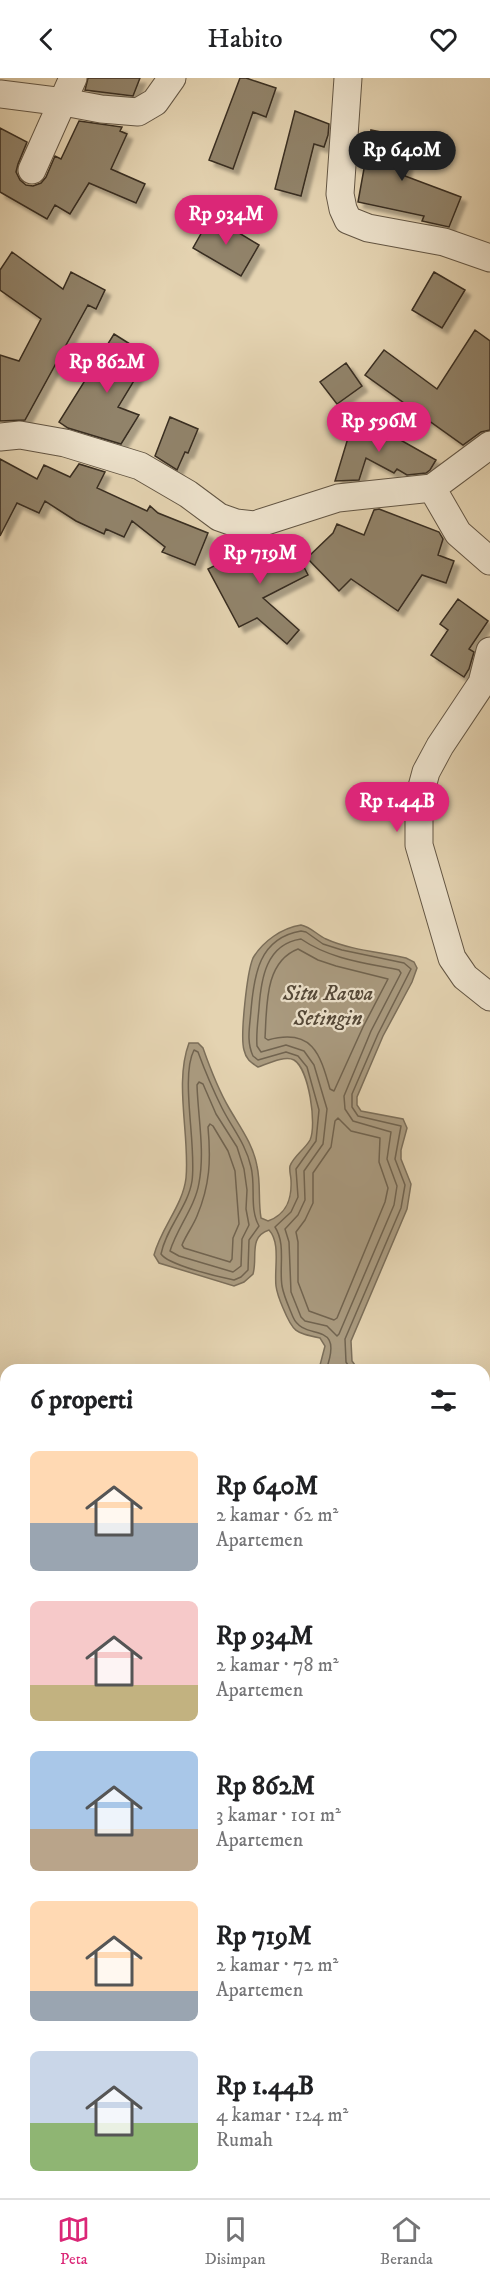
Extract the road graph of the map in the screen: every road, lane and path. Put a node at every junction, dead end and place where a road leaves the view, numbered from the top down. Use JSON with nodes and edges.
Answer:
{"nodes":[{"id":1,"x":172,"y":78,"type":"edge"},
{"id":2,"x":348,"y":78,"type":"edge"},
{"id":3,"x":69,"y":90,"type":"edge"},
{"id":4,"x":0,"y":94,"type":"edge"},
{"id":5,"x":32,"y":170,"type":"dead end"},
{"id":6,"x":490,"y":258,"type":"edge"},
{"id":7,"x":0,"y":437,"type":"edge"},
{"id":8,"x":490,"y":445,"type":"edge"},
{"id":9,"x":432,"y":488,"type":"junction"},
{"id":10,"x":490,"y":561,"type":"edge"},
{"id":11,"x":490,"y":651,"type":"edge"},
{"id":12,"x":490,"y":997,"type":"edge"}],
"edges":[{"from":1,"to":3,"type":"street"},
{"from":2,"to":6,"type":"street"},
{"from":3,"to":4,"type":"street"},
{"from":3,"to":5,"type":"street"},
{"from":7,"to":9,"type":"street"},
{"from":8,"to":9,"type":"street"},
{"from":9,"to":10,"type":"street"},
{"from":11,"to":12,"type":"street"}]}
